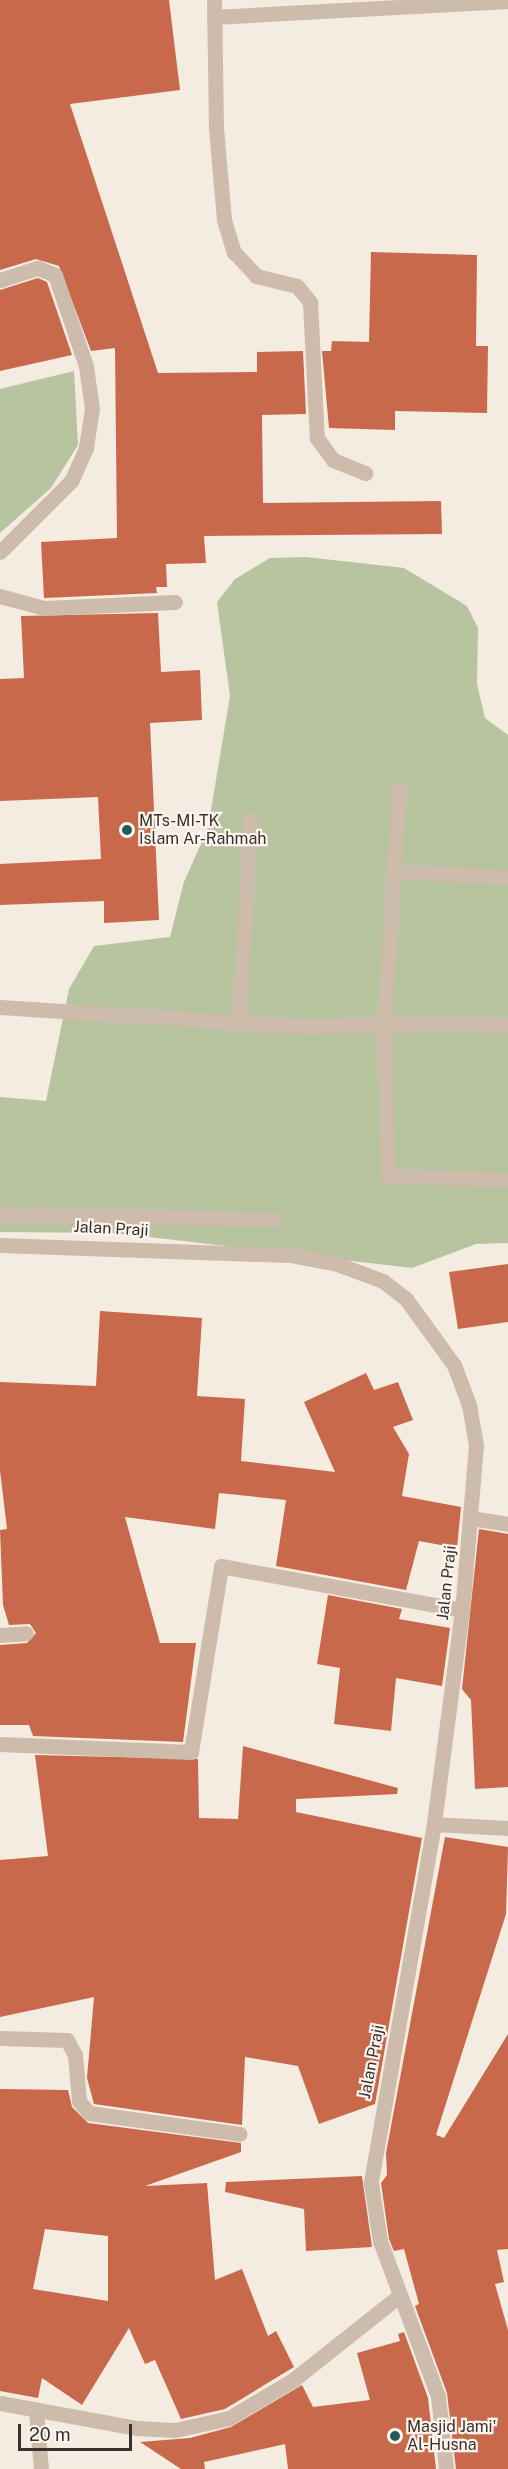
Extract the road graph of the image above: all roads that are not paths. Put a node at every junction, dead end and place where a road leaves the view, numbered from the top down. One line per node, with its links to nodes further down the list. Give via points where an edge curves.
1 (214, 0): 3 (street)
2 (508, 1): 3 (street)
3 (214, 17): 5 (street, via 216,128 224,220 234,252 256,276 297,286 310,302 317,438 333,460)
4 (0, 280): 6 (street, via 42,268 55,274 66,298 92,410 86,448 71,480)
5 (365, 473)
6 (0, 552)
7 (0, 596): 8 (street, via 44,608)
8 (175, 602)
9 (399, 788): 11 (street)
10 (250, 819): 14 (street)
11 (396, 872): 12 (street); 15 (street)
12 (508, 877)
13 (0, 1007): 14 (street)
14 (239, 1023): 15 (street)
15 (384, 1024): 16 (street); 17 (street, via 388,1176)
16 (508, 1025)
17 (508, 1180)
18 (0, 1214): 19 (street)
19 (275, 1220)
20 (0, 1245): 21 (street, Jalan Praji, via 290,1255 383,1281 432,1329 458,1375 476,1444)
21 (471, 1518): 22 (street); 23 (street, Jalan Praji)
22 (508, 1524)
23 (462, 1610): 26 (street, via 221,1566 191,1752); 27 (street, Jalan Praji)
24 (26, 1633): 25 (street)
25 (0, 1635)
26 (0, 1744)
27 (434, 1824): 28 (street); 31 (street, Jalan Praji, via 371,2183 380,2241)
28 (508, 1828)
29 (0, 2038): 30 (street, via 67,2040 75,2055 79,2101 89,2113)
30 (240, 2134)
31 (399, 2296): 33 (street, via 293,2380 229,2418 175,2430); 35 (street, Jalan Praji, via 438,2396)
32 (0, 2403): 33 (street)
33 (36, 2412): 34 (street)
34 (42, 2469)
35 (446, 2469)

